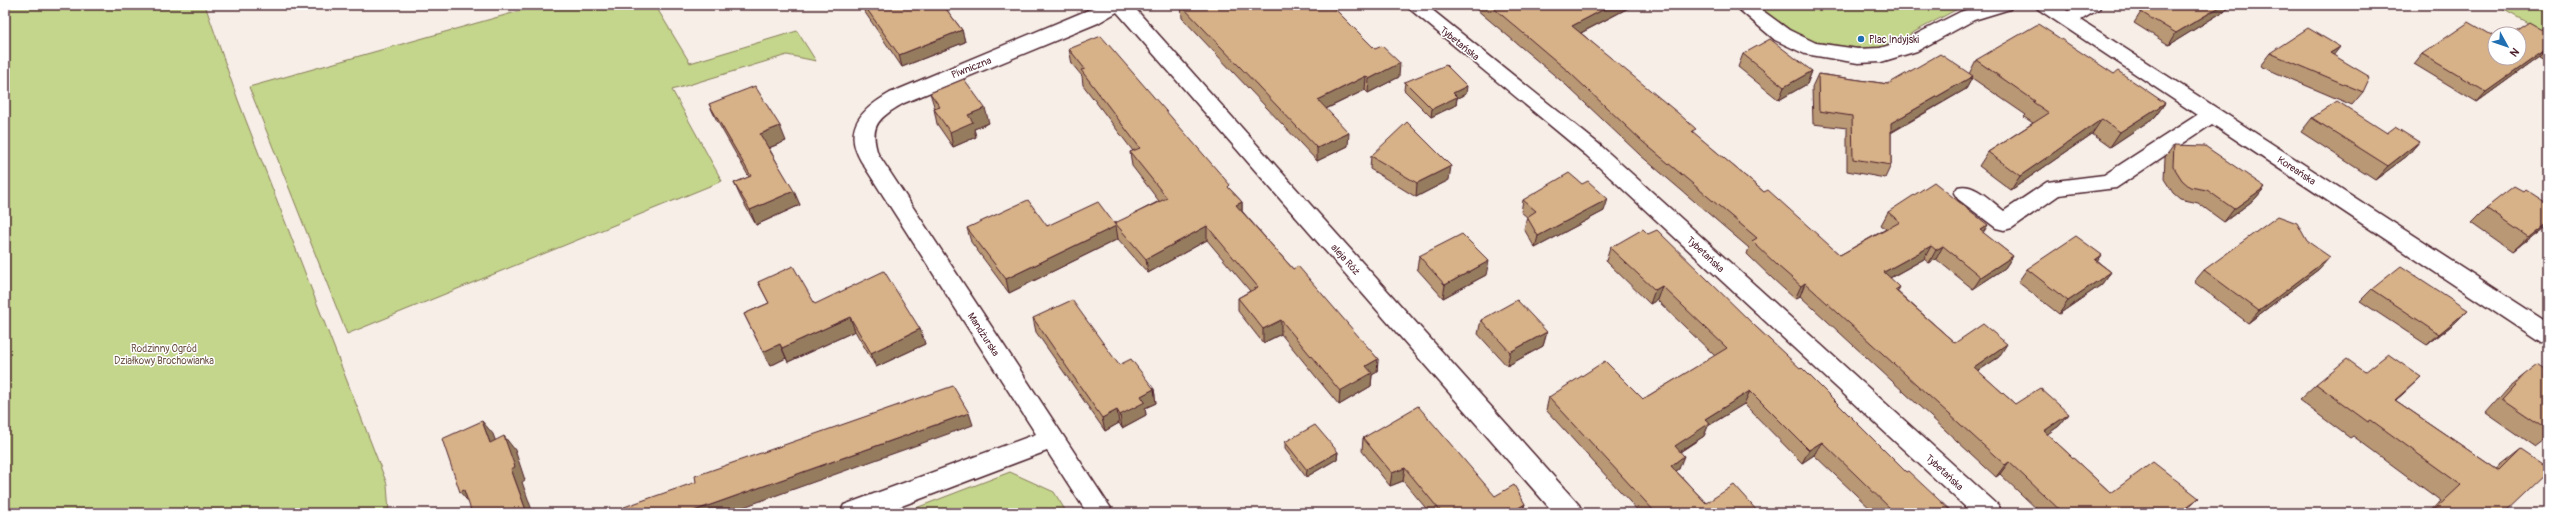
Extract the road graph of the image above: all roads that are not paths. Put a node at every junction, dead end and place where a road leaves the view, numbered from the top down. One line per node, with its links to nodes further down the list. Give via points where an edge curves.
1 (1115, 5): 10 (street, Piwniczna, via 1091,18 897,98 875,111 864,126 861,140)
2 (1120, 5): 16 (street, aleja Róż)
3 (1414, 5): 17 (street, Tybetańska, via 1593,150)
4 (1743, 5): 5 (street, via 1782,34 1812,48 1858,56 1881,55 1910,46 1967,16)
5 (2003, 5)
6 (2045, 5): 8 (street, Koreańska)
7 (2092, 5): 8 (street)
8 (2068, 19): 9 (street, Koreańska)
9 (2212, 114): 11 (street, via 2109,182 2054,188 2004,222); 12 (street, Koreańska)
10 (868, 156): 13 (street, Mandżurska)
11 (1965, 193)
12 (2548, 335)
13 (1052, 439): 14 (street); 15 (street, Mandżurska)
14 (854, 513)
15 (1101, 513)
16 (1570, 513)
17 (1989, 513)

